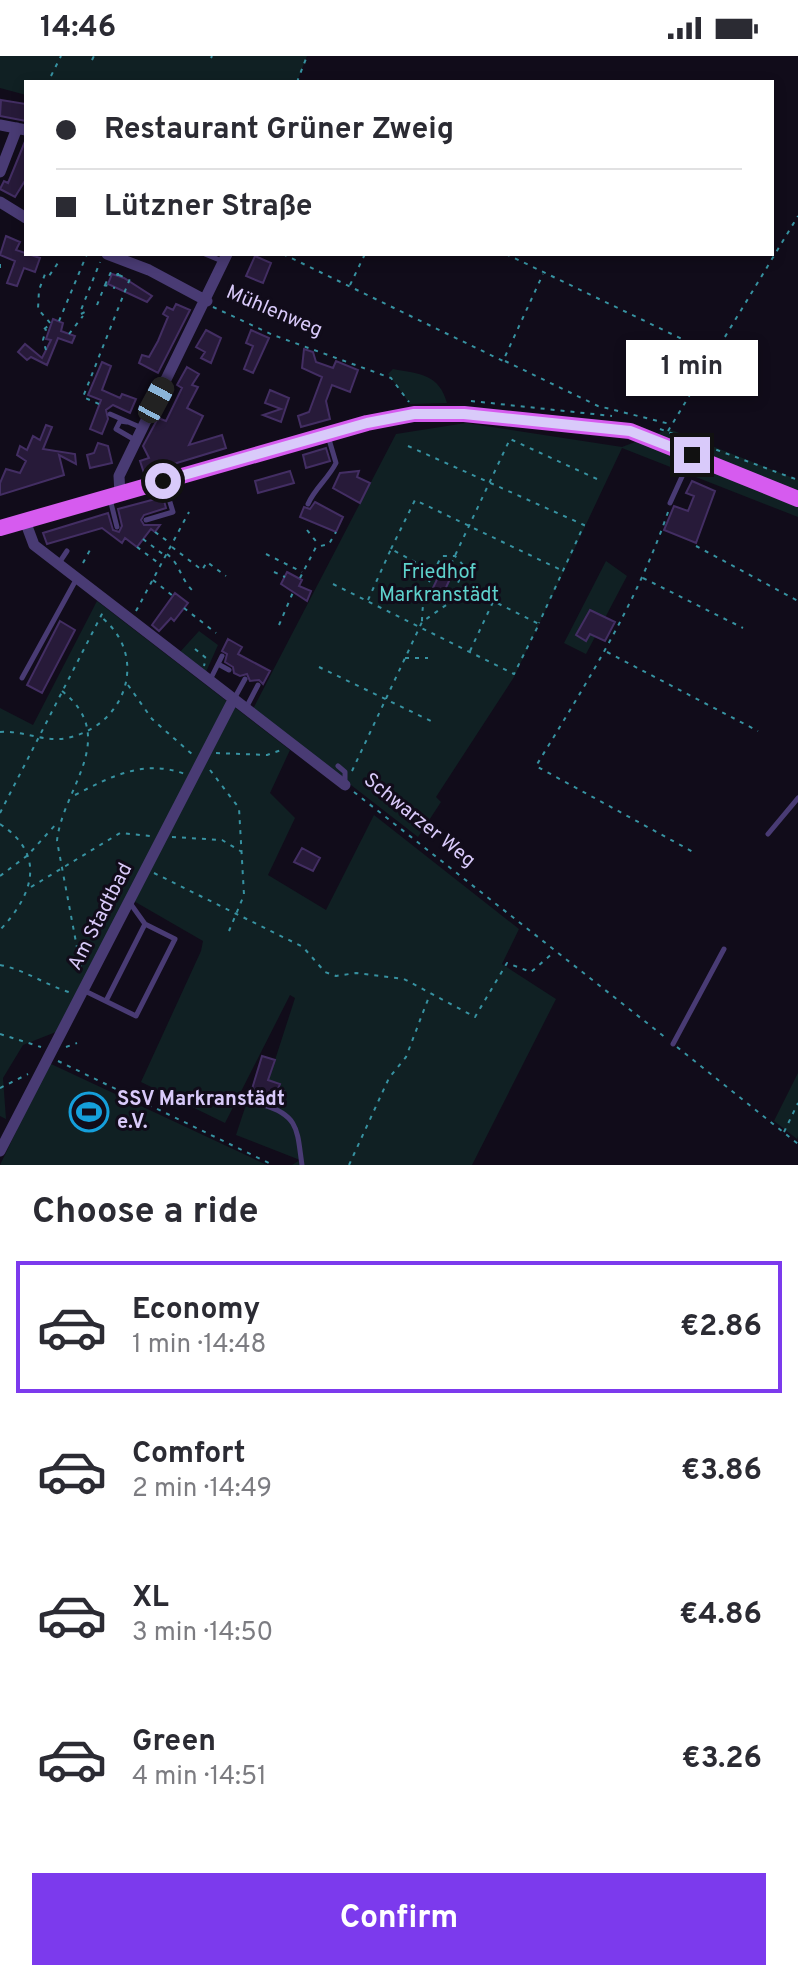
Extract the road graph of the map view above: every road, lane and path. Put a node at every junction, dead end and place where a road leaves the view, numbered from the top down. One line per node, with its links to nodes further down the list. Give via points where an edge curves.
1 (61, 56): 3 (path)
2 (307, 56): 4 (path)
3 (51, 76)
4 (298, 80)
5 (0, 125): 6 (street)
6 (22, 129): 7 (street)
7 (0, 172)
8 (0, 202): 10 (street)
9 (798, 216): 11 (path)
10 (24, 217)
11 (774, 254)
12 (86, 256): 32 (path)
13 (105, 256): 21 (street, Mühlenweg); 33 (path, via 81,310 85,312)
14 (287, 256): 28 (path)
15 (364, 256): 28 (path)
16 (510, 256): 24 (path)
17 (773, 256): 35 (path)
18 (226, 258): 30 (street)
19 (137, 259): 21 (street, Mühlenweg); 30 (street, Mühlenweg); 38 (path, via 83,397)
20 (60, 260): 34 (path, via 49,276 45,274 39,290 38,309 51,324 45,329)
21 (121, 260): 25 (path)
22 (0, 264): 23 (path)
23 (0, 274)
24 (543, 274): 35 (path); 36 (path)
25 (118, 275): 26 (path); 27 (path, via 111,272)
26 (126, 278)
27 (105, 285): 29 (path); 31 (path)
28 (349, 286): 36 (path)
29 (115, 288)
30 (204, 304): 40 (path, Mühlenweg, via 391,378); 45 (street)
31 (97, 305)
32 (59, 321)
33 (69, 334)
34 (46, 350)
35 (712, 353): 43 (path)
36 (503, 361): 43 (path, via 598,406)
37 (461, 402): 42 (path, via 592,413)
38 (99, 404)
39 (110, 414): 41 (lane)
40 (414, 414): 46 (main road, via 368,430); 47 (main road, via 464,414)
41 (127, 422): 45 (lane); 48 (lane, via 120,421 116,429)
42 (642, 423)
43 (671, 424): 47 (path)
44 (655, 427): 47 (path)
45 (142, 428): 48 (street)
46 (328, 434): 53 (main road); 59 (lane, via 336,463)
47 (666, 437): 50 (main road); 52 (path)
48 (136, 441): 56 (street)
49 (408, 446): 54 (path)
50 (692, 455): 55 (lane); 57 (main road)
51 (597, 479): 54 (path, via 510,439)
52 (798, 480)
53 (163, 481): 56 (main road); 61 (lane, via 173,512)
54 (489, 484): 64 (path); 85 (path, via 584,525)
55 (675, 492): 58 (lane); 92 (path)
56 (115, 496): 62 (main road); 63 (lane)
57 (798, 499)
58 (670, 503)
59 (308, 504)
60 (189, 512): 70 (path)
61 (146, 520)
62 (25, 521): 65 (main road); 80 (street, Schwarzer Weg, via 34,545)
63 (117, 527)
64 (469, 527): 75 (path, via 415,500); 79 (path); 85 (path)
65 (0, 528)
66 (307, 530): 71 (path)
67 (155, 532): 70 (path)
68 (336, 532): 71 (path, via 329,544)
69 (143, 539): 77 (path)
70 (171, 545): 77 (path); 88 (path, via 202,570 207,562)
71 (320, 546): 87 (path)
72 (696, 546): 102 (path)
73 (137, 547): 83 (path)
74 (91, 548): 81 (path)
75 (391, 549): 84 (path); 100 (path)
76 (67, 551): 80 (lane)
77 (166, 554): 83 (path); 97 (path, via 180,564 184,583)
78 (266, 554): 87 (path)
79 (455, 556): 82 (path); 84 (path, via 442,556); 94 (path, via 465,567)
80 (59, 563): 89 (street, Schwarzer Weg)
81 (83, 563)
82 (451, 564)
83 (161, 565): 93 (path)
84 (433, 571): 106 (path, via 424,593)
85 (562, 571): 107 (path)
86 (274, 572): 90 (path)
87 (303, 573): 91 (path)
88 (226, 576)
89 (77, 577): 99 (street, Schwarzer Weg, via 90,580); 122 (lane)
90 (285, 577)
91 (300, 578)
92 (642, 578): 110 (path); 113 (path)
93 (153, 580): 98 (path); 105 (path)
94 (458, 583): 101 (path); 106 (path, via 444,608)
95 (333, 584): 100 (path)
96 (294, 590): 108 (path)
97 (193, 591)
98 (173, 596)
99 (108, 601): 104 (path); 105 (street, Schwarzer Weg)
100 (367, 601): 109 (path)
101 (493, 601): 107 (path); 114 (path)
102 (798, 601)
103 (184, 608): 111 (path)
104 (101, 617): 124 (path, via 117,630 125,648); 126 (path)
105 (132, 620): 121 (street, Schwarzer Weg)
106 (422, 622): 109 (path)
107 (539, 624): 114 (path, via 514,674)
108 (279, 625)
109 (420, 627): 114 (path); 116 (path)
110 (743, 628)
111 (216, 633)
112 (195, 649): 121 (path, via 206,661)
113 (606, 651): 131 (path); 148 (path, via 536,766)
114 (469, 652)
115 (222, 656): 118 (lane)
116 (405, 658): 117 (path); 127 (path)
117 (428, 658)
118 (218, 664): 120 (lane); 121 (lane)
119 (319, 667): 127 (path)
120 (229, 670)
121 (204, 677): 128 (street, Schwarzer Weg)
122 (22, 678)
123 (245, 679): 128 (lane)
124 (128, 685): 133 (path); 136 (path, via 172,739)
125 (258, 685): 129 (lane)
126 (62, 691): 133 (path, via 75,701); 134 (path)
127 (385, 699): 130 (path); 139 (path)
128 (233, 700): 129 (street, Schwarzer Weg); 136 (street, Am Stadtbad)
129 (245, 709): 135 (street, Schwarzer Weg)
130 (435, 723)
131 (758, 731)
132 (0, 732): 134 (path)
133 (88, 732): 134 (path, via 56,740); 140 (path)
134 (39, 737): 142 (path)
135 (292, 744): 136 (path, via 267,755); 139 (street, Schwarzer Weg)
136 (201, 757): 138 (street, Am Stadtbad); 147 (path, via 239,808)
137 (338, 766): 139 (lane, via 345,772)
138 (192, 776): 140 (path, via 151,766 110,777); 146 (street, Am Stadtbad)
139 (345, 785): 160 (path, Schwarzer Weg)
140 (74, 796): 143 (path)
141 (798, 798): 145 (lane)
142 (0, 813)
143 (59, 821): 149 (path); 150 (path)
144 (0, 824): 149 (path)
145 (768, 834)
146 (160, 837): 147 (path, via 222,840); 150 (path, via 120,833); 151 (street, Am Stadtbad)
147 (244, 853): 155 (path, via 244,895)
148 (695, 853)
149 (28, 855): 152 (path); 153 (path)
150 (60, 868): 153 (path); 162 (path, via 76,935)
151 (146, 869): 154 (street, Am Stadtbad); 155 (path)
152 (0, 876)
153 (31, 887): 157 (path)
154 (130, 903): 156 (lane); 162 (street, Am Stadtbad)
155 (236, 913): 158 (path); 163 (path, via 303,947 325,972 386,975)
156 (145, 924): 164 (lane); 164 (lane, via 175,939 136,1016)
157 (0, 930)
158 (229, 931)
159 (724, 949): 166 (lane)
160 (554, 952): 163 (path, via 531,972 507,963 475,1017); 166 (path, Schwarzer Weg)
161 (0, 965): 162 (path, via 51,987)
162 (82, 993): 164 (lane); 167 (street, Am Stadtbad)
163 (430, 994): 176 (path, via 406,1057 389,1078)
164 (106, 1001)
165 (0, 1034): 167 (path)
166 (673, 1044): 171 (path, Schwarzer Weg)
167 (47, 1058): 168 (path); 173 (street, Am Stadtbad); 174 (path)
168 (0, 1088)
169 (798, 1103): 171 (path)
170 (264, 1105): 175 (lane, via 284,1111 294,1122)
171 (783, 1133): 172 (path, Schwarzer Weg)
172 (798, 1144)
173 (0, 1151)
174 (273, 1165)
175 (302, 1165)
176 (349, 1165)

